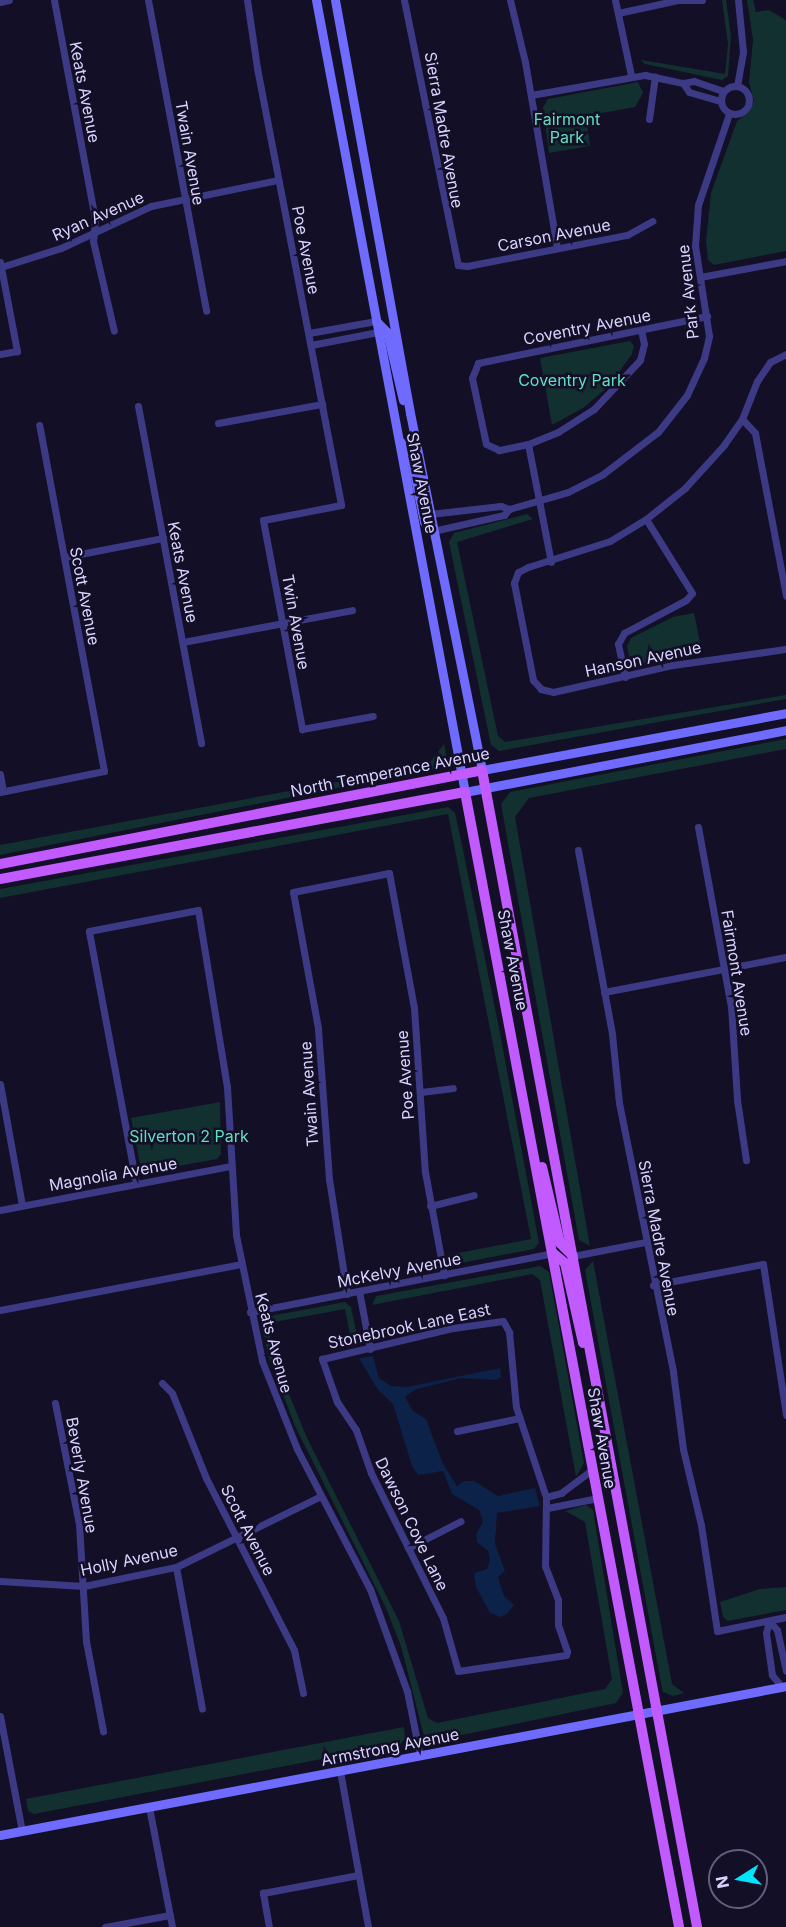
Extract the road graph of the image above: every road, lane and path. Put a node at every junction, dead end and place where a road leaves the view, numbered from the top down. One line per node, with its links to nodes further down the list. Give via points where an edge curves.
1 (9, 0): 12 (street)
2 (54, 0): 26 (street, Keats Avenue)
3 (148, 0): 24 (street, Twain Avenue)
4 (247, 0): 23 (street, Poe Avenue)
5 (316, 0): 34 (main road, Shaw Avenue)
6 (335, 0): 44 (main road, Shaw Avenue)
7 (404, 0): 30 (street, Sierra Madre Avenue)
8 (510, 0): 19 (street)
9 (615, 0): 13 (street)
10 (702, 0): 13 (street, via 678,0)
11 (738, 0): 17 (street, via 743,52)
12 (0, 2)
13 (618, 13): 14 (street)
14 (632, 75): 15 (street); 19 (street)
15 (655, 75): 16 (street); 22 (street)
16 (683, 83): 18 (street, via 694,81); 20 (street, via 689,92)
17 (737, 86): 18 (street); 21 (street, via 745,90 749,104 739,114)
18 (723, 91): 20 (street)
19 (531, 95): 27 (street)
20 (720, 101): 21 (street)
21 (729, 114): 31 (street, Park Avenue, via 698,205 695,246)
22 (649, 118)
23 (278, 180): 24 (street, Ryan Avenue); 38 (street, Poe Avenue)
24 (185, 199): 26 (street, Ryan Avenue, via 151,206); 32 (street, Twain Avenue)
25 (652, 221): 27 (street, Carson Avenue, via 627,235)
26 (94, 230): 29 (street, Ryan Avenue, via 61,248); 36 (street, Keats Avenue)
27 (557, 248): 30 (street, Carson Avenue)
28 (786, 261): 31 (street)
29 (1, 265): 40 (street, via 17,351)
30 (458, 265)
31 (700, 278): 33 (street, Park Avenue)
32 (206, 311)
33 (707, 316): 35 (street, Coventry Avenue); 50 (street, Park Avenue, via 709,336 698,375 658,432 603,474)
34 (376, 321): 37 (main road, Shaw Avenue); 38 (street); 44 (main road, via 387,332 399,388)
35 (641, 330): 49 (street, via 644,344 640,360 612,394 579,420); 49 (street, Coventry Avenue, via 484,361 474,367 472,378 484,439 490,448)
36 (114, 331)
37 (378, 332): 39 (street); 48 (main road, Shaw Avenue)
38 (309, 333): 39 (street, Poe Avenue)
39 (311, 345): 42 (street, Poe Avenue)
40 (0, 354)
41 (786, 354): 45 (street, via 770,362 757,381)
42 (322, 404): 46 (street); 54 (street, Poe Avenue, via 341,505)
43 (138, 406): 56 (street, Keats Avenue)
44 (410, 413): 52 (main road, Shaw Avenue)
45 (742, 419): 53 (street, via 685,488); 59 (street, via 755,433)
46 (218, 423)
47 (39, 425): 57 (street, Scott Avenue)
48 (398, 438): 55 (main road, via 411,459 424,522); 71 (main road, Shaw Avenue)
49 (528, 444): 50 (street)
50 (538, 502): 51 (street, Park Avenue); 58 (street)
51 (509, 509): 52 (street, Park Avenue, via 501,506); 55 (street, Park Avenue, via 504,516)
52 (430, 514): 55 (main road, Shaw Avenue)
53 (646, 519): 58 (street, via 610,541); 64 (street, via 692,593 624,633 618,644)
54 (263, 520): 61 (street, Twin Avenue)
55 (433, 531): 69 (main road, Shaw Avenue)
56 (163, 538): 57 (street); 62 (street, Keats Avenue)
57 (65, 557): 73 (street, Scott Avenue, via 104,771)
58 (551, 562): 64 (street, Hanson Avenue, via 518,572 514,583 533,680 541,689 552,692)
59 (786, 596)
60 (352, 610): 61 (street)
61 (282, 624): 62 (street); 66 (street, Twin Avenue, via 302,729)
62 (183, 642): 68 (street, Keats Avenue)
63 (786, 648): 64 (street, Hanson Avenue, via 673,665)
64 (625, 677)
65 (786, 713): 69 (main road, North Temperance Avenue)
66 (373, 716)
67 (786, 730): 72 (main road, North Temperance Avenue)
68 (201, 743)
69 (482, 770): 71 (main road, North Temperance Avenue); 72 (main road, Shaw Avenue)
70 (0, 774): 73 (street)
71 (462, 774): 74 (main road, Shaw Avenue); 77 (main road, North Temperance Avenue)
72 (485, 788): 74 (main road, North Temperance Avenue); 96 (main road, Shaw Avenue)
73 (2, 791)
74 (465, 792): 78 (main road, North Temperance Avenue); 86 (main road, Shaw Avenue)
75 (698, 827): 81 (street, Fairmont Avenue)
76 (578, 850): 82 (street, Sierra Madre Avenue)
77 (0, 864)
78 (0, 879)
79 (293, 892): 85 (street, Poe Avenue, via 389,873 414,1008); 101 (street, Twain Avenue, via 318,1029 329,1179)
80 (786, 957): 81 (street)
81 (725, 969): 82 (street); 87 (street, Fairmont Avenue)
82 (604, 992): 94 (street, Sierra Madre Avenue, via 619,1103)
83 (0, 1084): 91 (street)
84 (453, 1088): 85 (street)
85 (420, 1092): 92 (street, Poe Avenue)
86 (532, 1145): 95 (main road, Shaw Avenue); 96 (main road, via 549,1187 560,1243)
87 (746, 1160)
88 (231, 1166): 89 (street, Magnolia Avenue); 89 (street, Keats Avenue, via 222,1039 198,910 89,931); 97 (street, Keats Avenue)
89 (136, 1183): 91 (street, Magnolia Avenue)
90 (474, 1195): 92 (street)
91 (22, 1204): 93 (street, Magnolia Avenue)
92 (430, 1206): 98 (street, Poe Avenue)
93 (0, 1210)
94 (645, 1242): 96 (street); 99 (street, Sierra Madre Avenue)
95 (553, 1253): 98 (street, McKelvy Avenue); 106 (main road, via 565,1263 578,1328); 112 (main road, Shaw Avenue)
96 (573, 1256): 106 (main road, Shaw Avenue)
97 (241, 1264): 102 (street); 103 (street, Keats Avenue)
98 (444, 1275): 100 (street, McKelvy Avenue)
99 (653, 1285): 109 (street, via 763,1264); 124 (street, Sierra Madre Avenue, via 673,1372 717,1631)
100 (359, 1291): 101 (street, McKelvy Avenue); 104 (street)
101 (347, 1294): 103 (street, McKelvy Avenue)
102 (0, 1310)
103 (250, 1312): 113 (street, Keats Avenue, via 276,1403)
104 (370, 1349): 105 (street, Stonebrook Lane East); 110 (street, Stonebrook Lane East, via 453,1328 503,1321 509,1332 512,1386)
105 (322, 1359): 119 (street, Dawson Cove Lane, via 337,1402 356,1430 371,1473)
106 (592, 1365): 129 (main road, Shaw Avenue)
107 (162, 1383): 118 (street, Scott Avenue, via 172,1393 206,1478)
108 (55, 1403): 122 (street, Beverly Avenue, via 79,1524)
109 (786, 1415)
110 (520, 1418): 111 (street); 114 (street)
111 (457, 1431)
112 (593, 1469): 114 (street, via 561,1493); 115 (main road, Shaw Avenue)
113 (321, 1496): 118 (street, Holly Avenue); 133 (street, Keats Avenue, via 370,1589 392,1645)
114 (546, 1497): 116 (street)
115 (598, 1498): 116 (street); 130 (main road, Shaw Avenue)
116 (547, 1508): 119 (street, Dawson Cove Lane, via 545,1566 558,1600 558,1625 566,1655 458,1671 443,1618)
117 (461, 1521): 119 (street)
118 (237, 1539): 120 (street, Holly Avenue); 127 (street, Scott Avenue, via 294,1650)
119 (408, 1548)
120 (176, 1567): 122 (street, Holly Avenue); 128 (street)
121 (0, 1581): 122 (street, Holly Avenue)
122 (84, 1586): 132 (street, Beverly Avenue, via 86,1641)
123 (786, 1617): 124 (street)
124 (769, 1621): 125 (street, via 777,1630); 126 (street, via 766,1633 772,1676)
125 (786, 1672): 126 (street)
126 (784, 1687): 129 (main road, Armstrong Avenue)
127 (303, 1694)
128 (202, 1709)
129 (657, 1711): 130 (main road, Armstrong Avenue); 145 (main road, Shaw Avenue)
130 (640, 1714): 133 (main road, Armstrong Avenue); 144 (main road, Shaw Avenue)
131 (0, 1716): 136 (street)
132 (103, 1731)
133 (420, 1756): 134 (main road, Armstrong Avenue)
134 (340, 1771): 135 (main road, Armstrong Avenue); 138 (street)
135 (149, 1807): 136 (main road, Armstrong Avenue); 139 (street)
136 (22, 1831): 137 (main road, Armstrong Avenue)
137 (0, 1835)
138 (358, 1875): 142 (street, via 263,1893); 143 (street)
139 (170, 1915): 140 (street); 141 (street)
140 (105, 1927)
141 (172, 1927)
142 (269, 1927)
143 (368, 1927)
144 (679, 1927)
145 (697, 1927)

